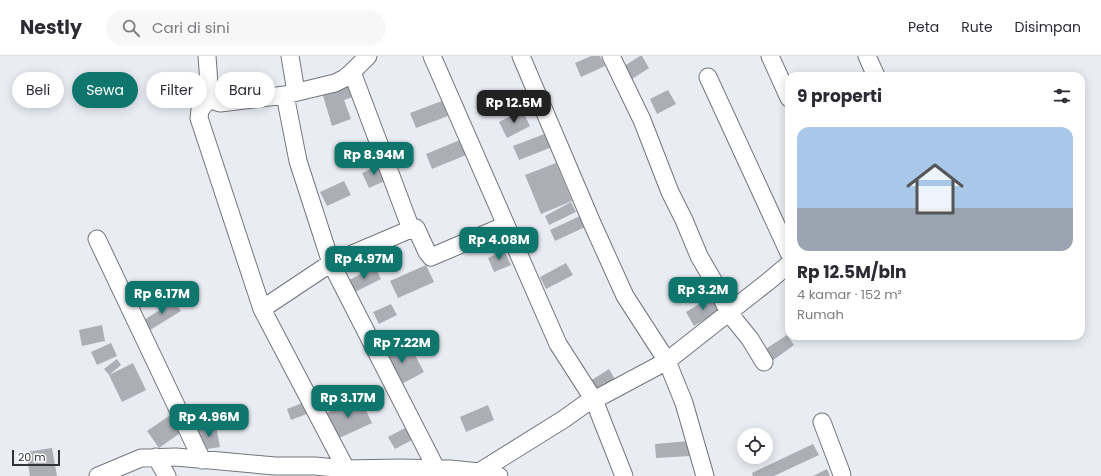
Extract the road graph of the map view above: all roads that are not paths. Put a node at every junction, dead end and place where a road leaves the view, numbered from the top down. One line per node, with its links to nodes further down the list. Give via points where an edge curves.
1 (207, 56): 14 (street)
2 (290, 56): 13 (street)
3 (368, 56): 9 (street)
4 (432, 56): 15 (street)
5 (521, 56): 23 (street, via 624,296)
6 (611, 56): 22 (street, via 642,120 670,192 699,256)
7 (770, 56): 12 (street)
8 (867, 56): 10 (street)
9 (352, 72): 13 (street, via 335,83); 16 (street)
10 (874, 72)
11 (708, 76): 18 (street)
12 (785, 89)
13 (290, 93): 14 (street, via 220,103); 19 (street, via 298,160)
14 (210, 98): 21 (street, via 200,110 199,118)
15 (506, 225): 16 (street, via 431,257 416,228); 25 (street, via 558,344)
16 (411, 229): 19 (street)
17 (97, 239): 28 (street)
18 (785, 244)
19 (331, 263): 21 (street); 30 (street)
20 (785, 267): 22 (street)
21 (262, 310): 29 (street)
22 (729, 313): 23 (street); 24 (street)
23 (667, 361): 25 (street); 36 (street, via 684,402)
24 (764, 362)
25 (594, 400): 31 (street); 35 (street)
26 (822, 422): 37 (street)
27 (156, 457): 28 (street); 32 (street, via 141,458); 33 (street)
28 (202, 460): 29 (street)
29 (346, 469): 30 (street, via 400,468)
30 (438, 472): 31 (street)
31 (479, 472): 34 (street)
32 (98, 476)
33 (167, 476)
34 (499, 476)
35 (624, 476)
36 (705, 476)
37 (842, 476)

